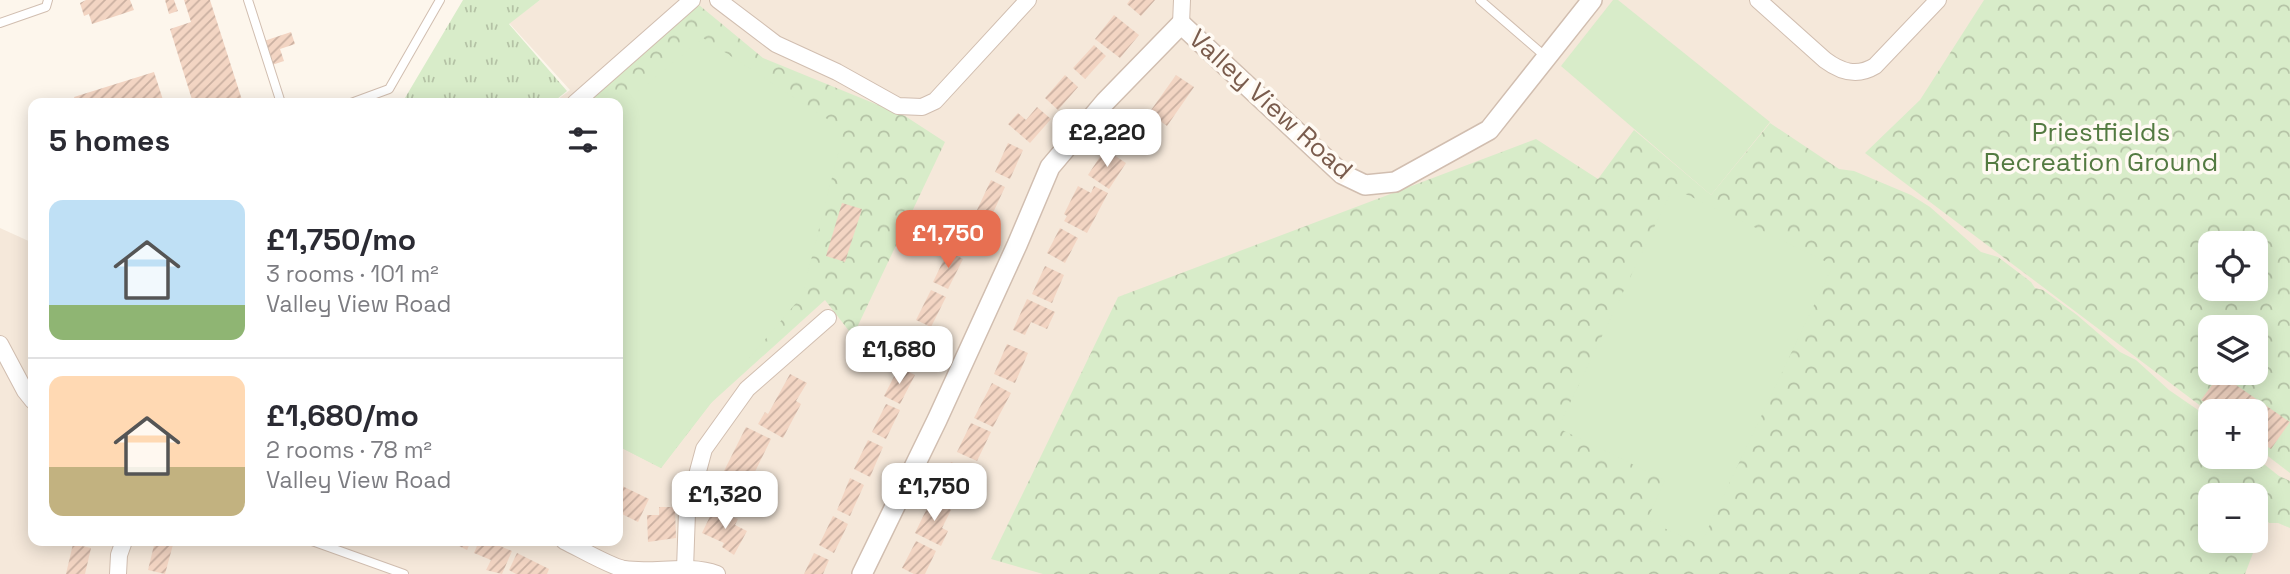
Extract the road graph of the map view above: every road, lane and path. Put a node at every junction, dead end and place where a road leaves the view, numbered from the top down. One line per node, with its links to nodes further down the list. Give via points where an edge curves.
1 (48, 0): 12 (lane, via 46,7)
2 (248, 0): 15 (lane)
3 (440, 0): 16 (lane, via 389,89)
4 (692, 0): 17 (street)
5 (718, 0): 6 (street, via 776,44 907,108 935,101)
6 (1028, 0)
7 (1182, 0): 13 (street)
8 (1480, 0): 14 (lane)
9 (1592, 0): 14 (street, Valley View Road)
10 (1758, 0): 11 (street, via 1825,60 1851,73 1875,66)
11 (1938, 0)
12 (0, 23)
13 (1181, 24): 14 (street, Valley View Road, via 1342,174 1365,185 1395,182 1489,130); 29 (street, Valley View Road, via 1050,167 937,420)
14 (1546, 57)
15 (279, 98)
16 (365, 98)
17 (581, 98)
18 (828, 318): 24 (street, via 747,389 704,449 687,512)
19 (0, 344): 20 (street)
20 (28, 395)
21 (122, 546): 26 (street)
22 (326, 546): 27 (lane)
23 (574, 546): 25 (street)
24 (685, 569): 25 (street); 28 (street)
25 (622, 571)
26 (118, 574)
27 (404, 574)
28 (717, 574)
29 (862, 574)

